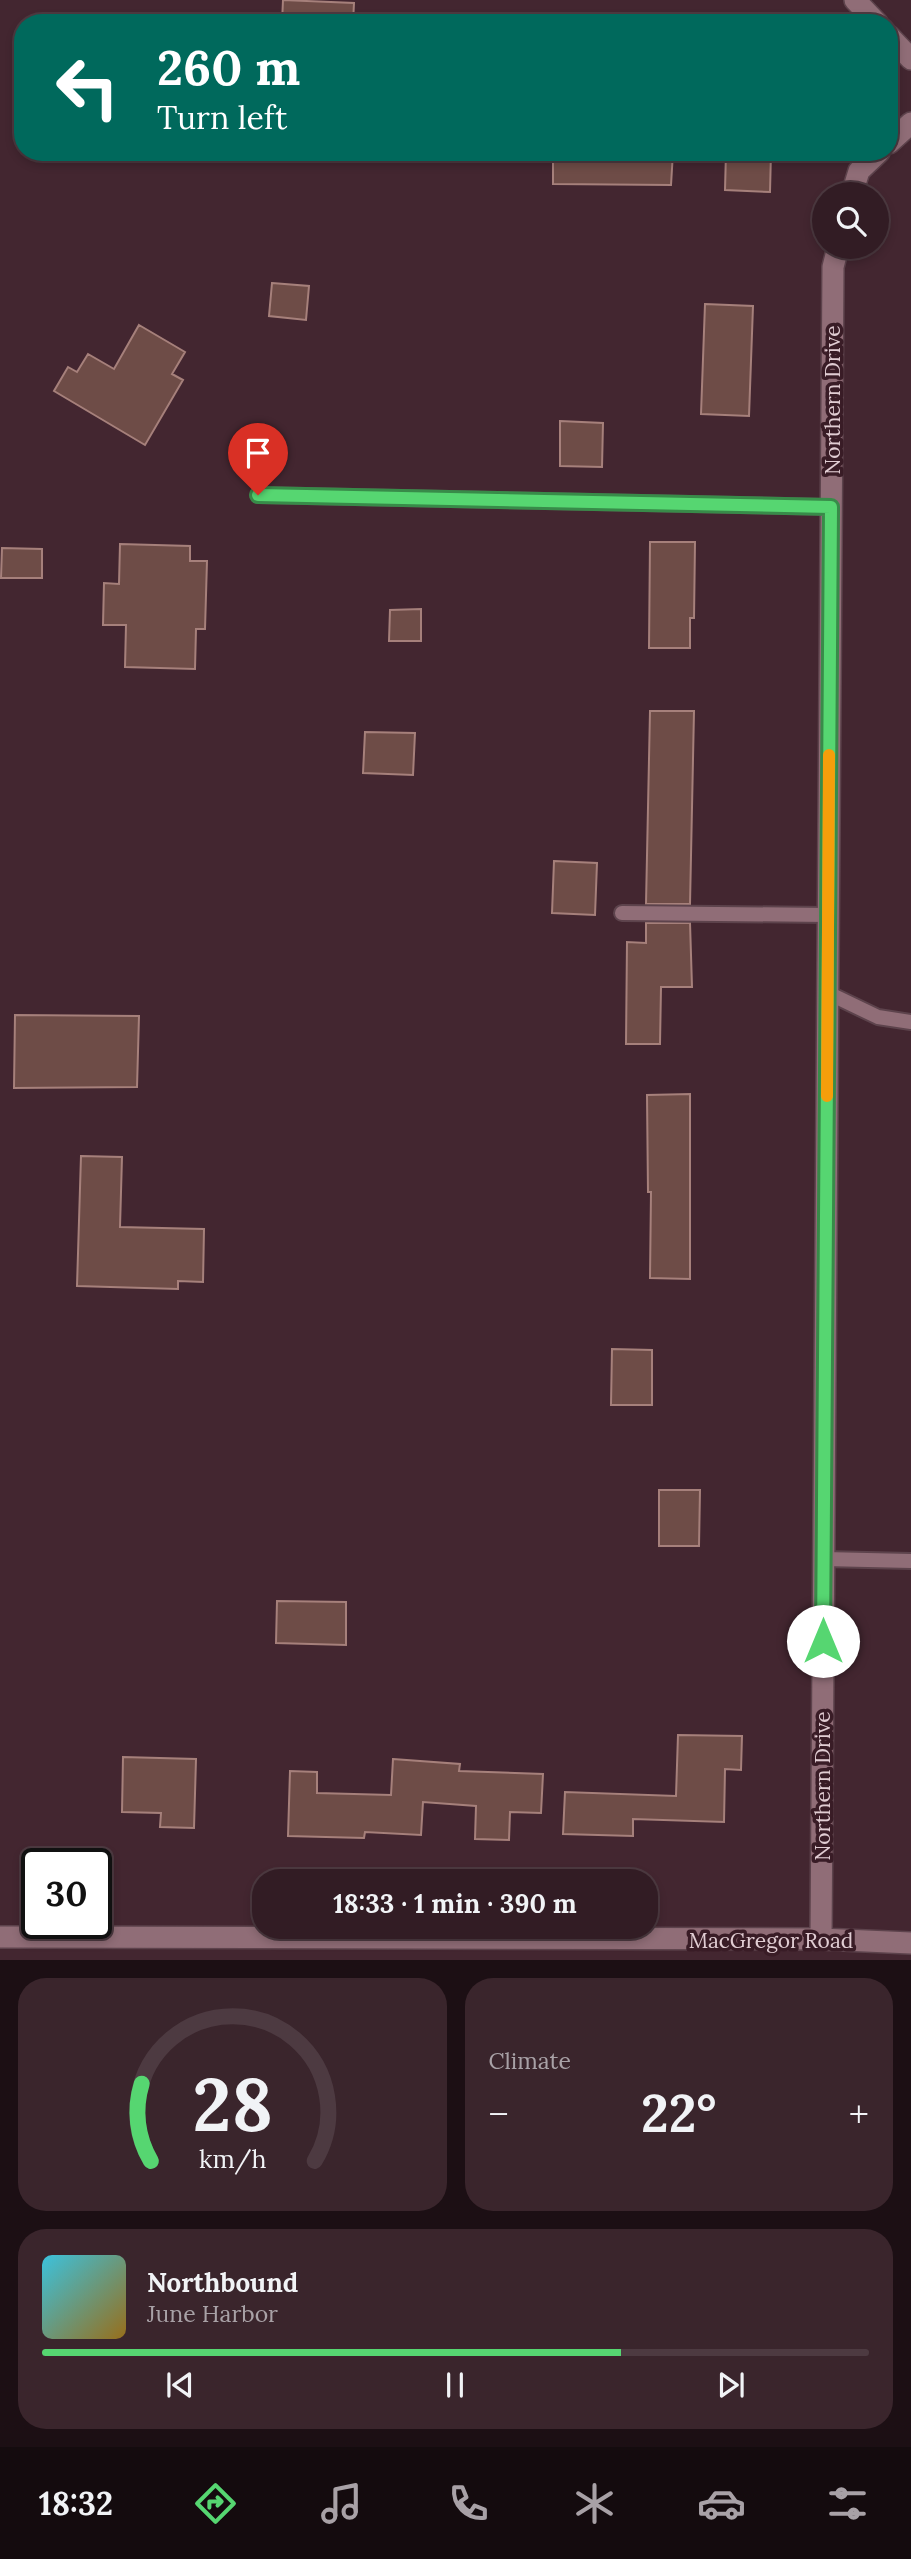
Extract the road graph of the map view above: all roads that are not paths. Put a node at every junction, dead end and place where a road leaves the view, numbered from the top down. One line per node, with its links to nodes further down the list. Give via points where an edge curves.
1 (855, 0): 2 (street)
2 (868, 14)
3 (898, 45): 4 (street)
4 (911, 59)
5 (911, 122): 6 (street)
6 (898, 134)
7 (870, 161): 8 (street)
8 (856, 182)
9 (835, 259): 11 (street, Northern Drive)
10 (258, 495): 11 (lane)
11 (831, 507): 13 (street, Northern Drive)
12 (622, 913): 13 (lane)
13 (828, 915): 14 (street, Northern Drive)
14 (828, 993): 15 (lane, via 878,1017); 16 (street, Northern Drive)
15 (911, 1022)
16 (824, 1559): 17 (lane); 19 (street, Northern Drive)
17 (911, 1561)
18 (0, 1937): 21 (street, MacGregor Road)
19 (821, 1940): 20 (street, MacGregor Road); 21 (street, MacGregor Road)
20 (911, 1943)
21 (356, 1950)

